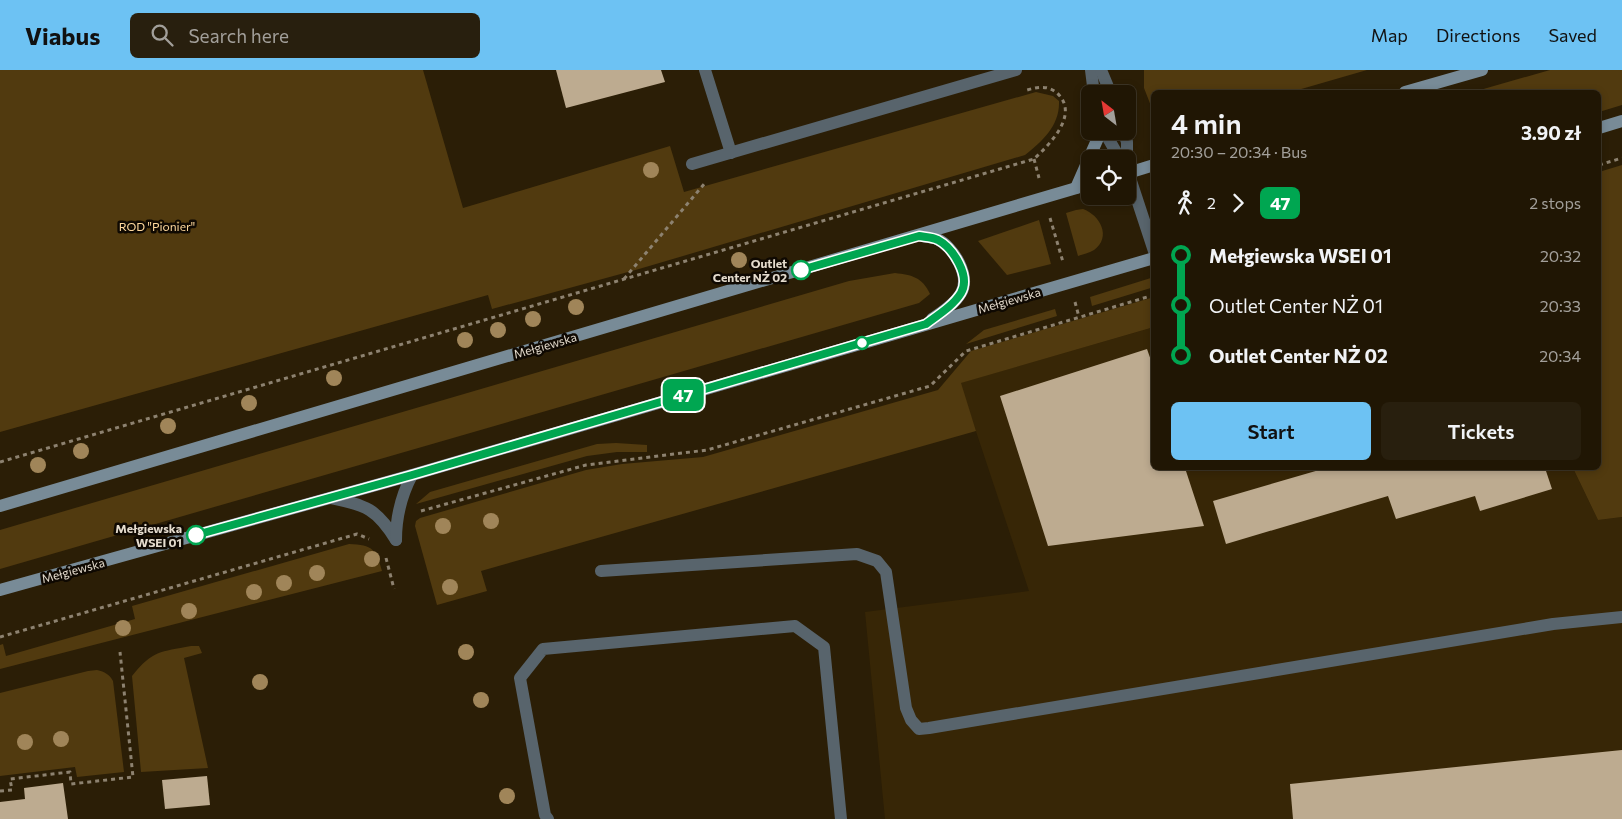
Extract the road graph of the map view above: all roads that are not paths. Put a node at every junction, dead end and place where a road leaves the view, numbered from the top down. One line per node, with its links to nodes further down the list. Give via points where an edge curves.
1 (705, 70): 12 (street)
2 (1016, 70): 12 (street)
3 (1091, 70): 6 (street)
4 (1102, 70): 7 (street)
5 (1482, 70): 8 (main road)
6 (1093, 85)
7 (1108, 85)
8 (1411, 90)
9 (1622, 121): 10 (main road)
10 (1601, 127)
11 (1098, 140): 17 (main road)
12 (731, 153): 13 (street)
13 (692, 164)
14 (1151, 166): 15 (main road)
15 (1136, 170)
16 (1081, 187): 17 (main road, Mełgiewska)
17 (1076, 188): 19 (main road, Mełgiewska)
18 (1136, 196): 20 (street)
19 (919, 236): 22 (main road, via 938,240 955,253 963,272 963,291 953,304); 25 (main road, Mełgiewska)
20 (1151, 242)
21 (1151, 259): 22 (main road, Mełgiewska)
22 (926, 324): 23 (main road, Mełgiewska)
23 (412, 475): 24 (main road, Mełgiewska); 24 (street, via 398,508 396,540 384,521 369,509)
24 (331, 498): 27 (main road, Mełgiewska)
25 (0, 506)
26 (601, 571): 28 (street, via 857,554 877,561 886,572 906,708 919,729 1553,624)
27 (0, 590)
28 (1622, 617)
29 (548, 819): 30 (street, via 520,678 542,649 795,626 824,647)
30 (841, 819)

